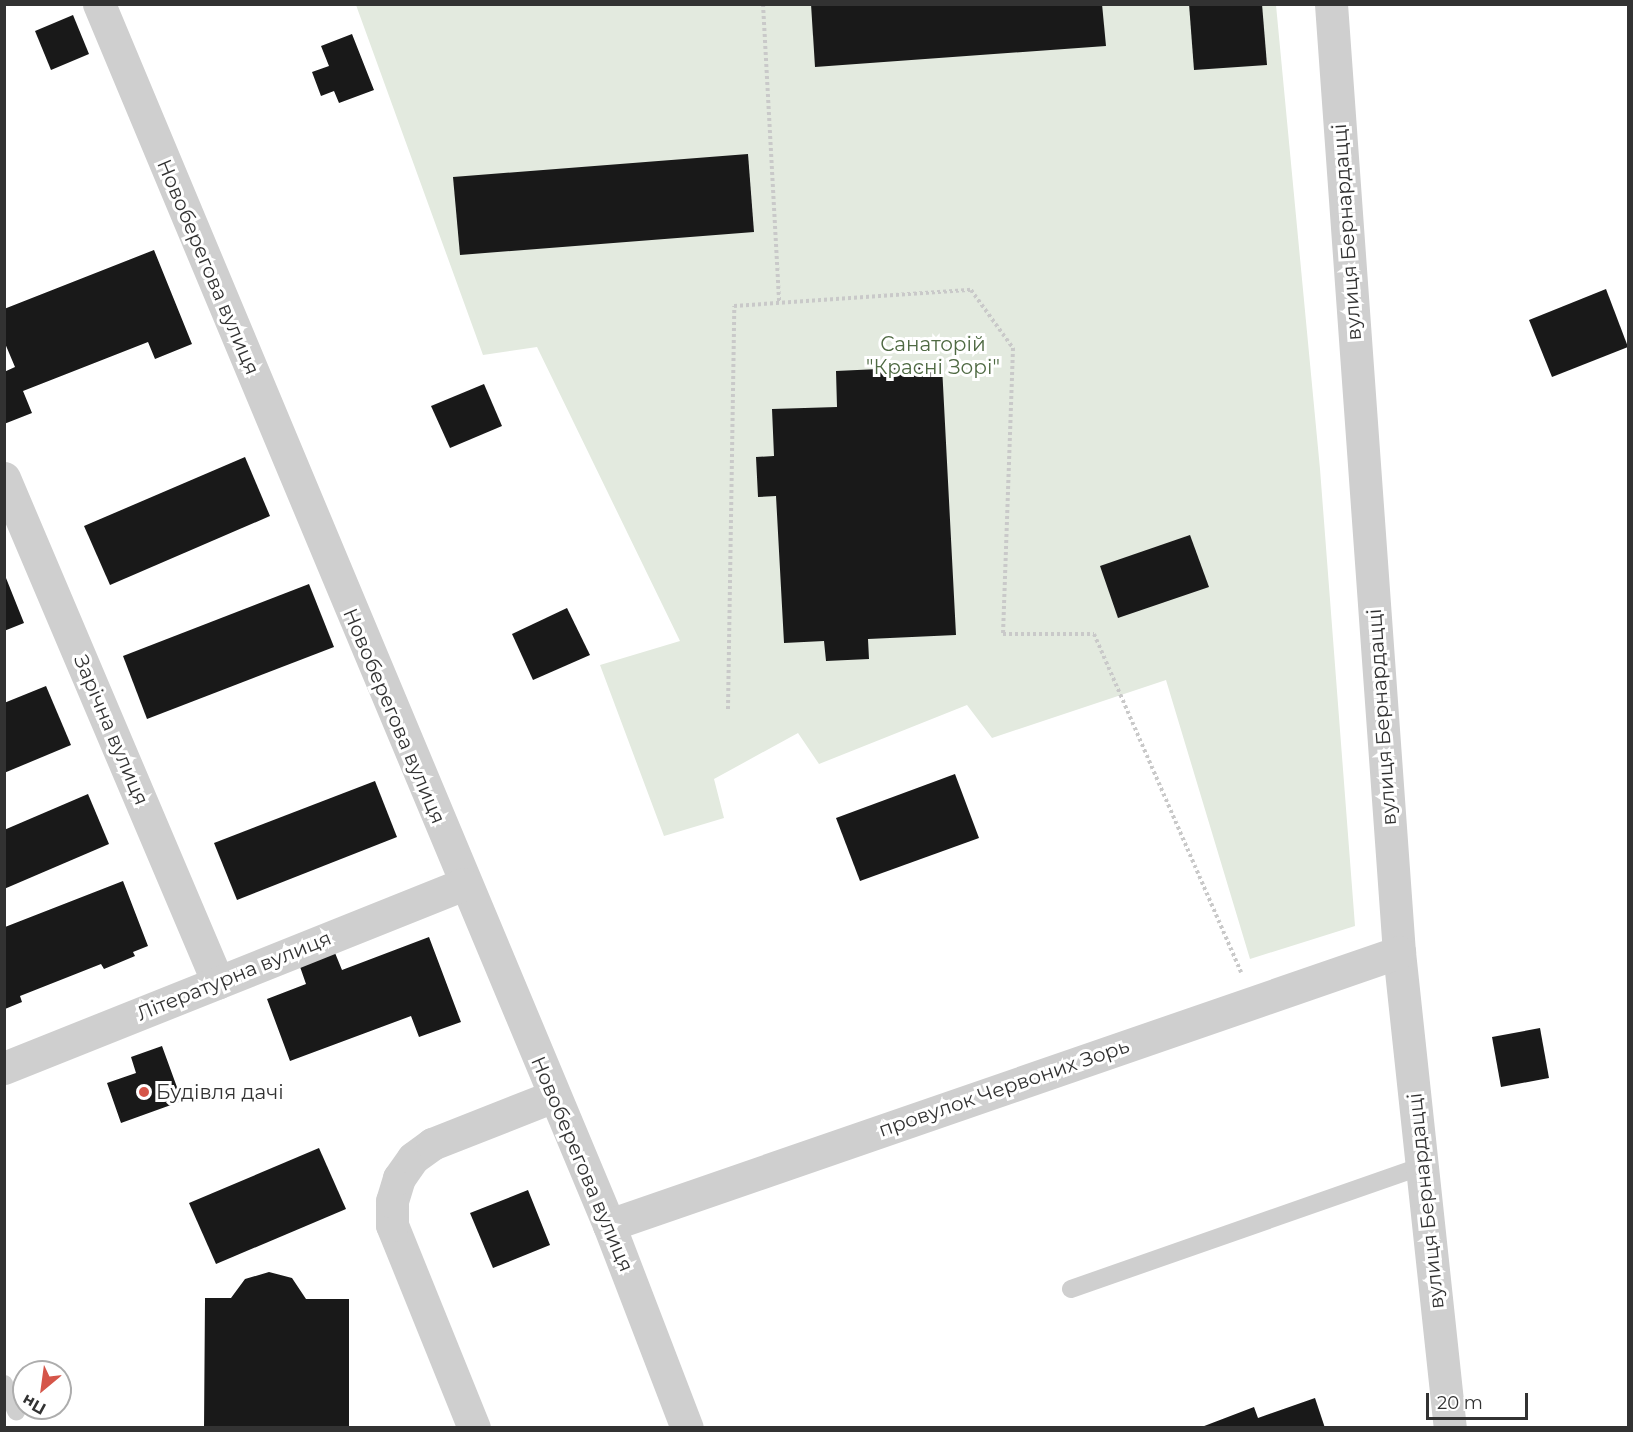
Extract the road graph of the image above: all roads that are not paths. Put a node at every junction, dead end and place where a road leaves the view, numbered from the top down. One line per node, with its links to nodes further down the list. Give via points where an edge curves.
1 (99, 4): 4 (street, Новоберегова вулиця)
2 (1331, 4): 5 (street, вулиця Бернардацці)
3 (4, 478): 6 (street, Зарічна вулиця)
4 (464, 884): 6 (street, Літературна вулиця); 8 (street, Новоберегова вулиця)
5 (1399, 952): 9 (street, вулиця Бернардацці); 10 (street, провулок Червоних Зорь)
6 (218, 982): 7 (street, Літературна вулиця)
7 (4, 1068)
8 (554, 1096): 10 (street, Новоберегова вулиця); 14 (street, via 432,1144 413,1158 399,1178 392,1201 392,1225)
9 (1423, 1166): 11 (lane); 16 (street, вулиця Бернардацці)
10 (609, 1225): 15 (street, Новоберегова вулиця)
11 (1071, 1289)
12 (4, 1384): 13 (lane)
13 (12, 1402)
14 (474, 1428)
15 (687, 1428)
16 (1450, 1428)

